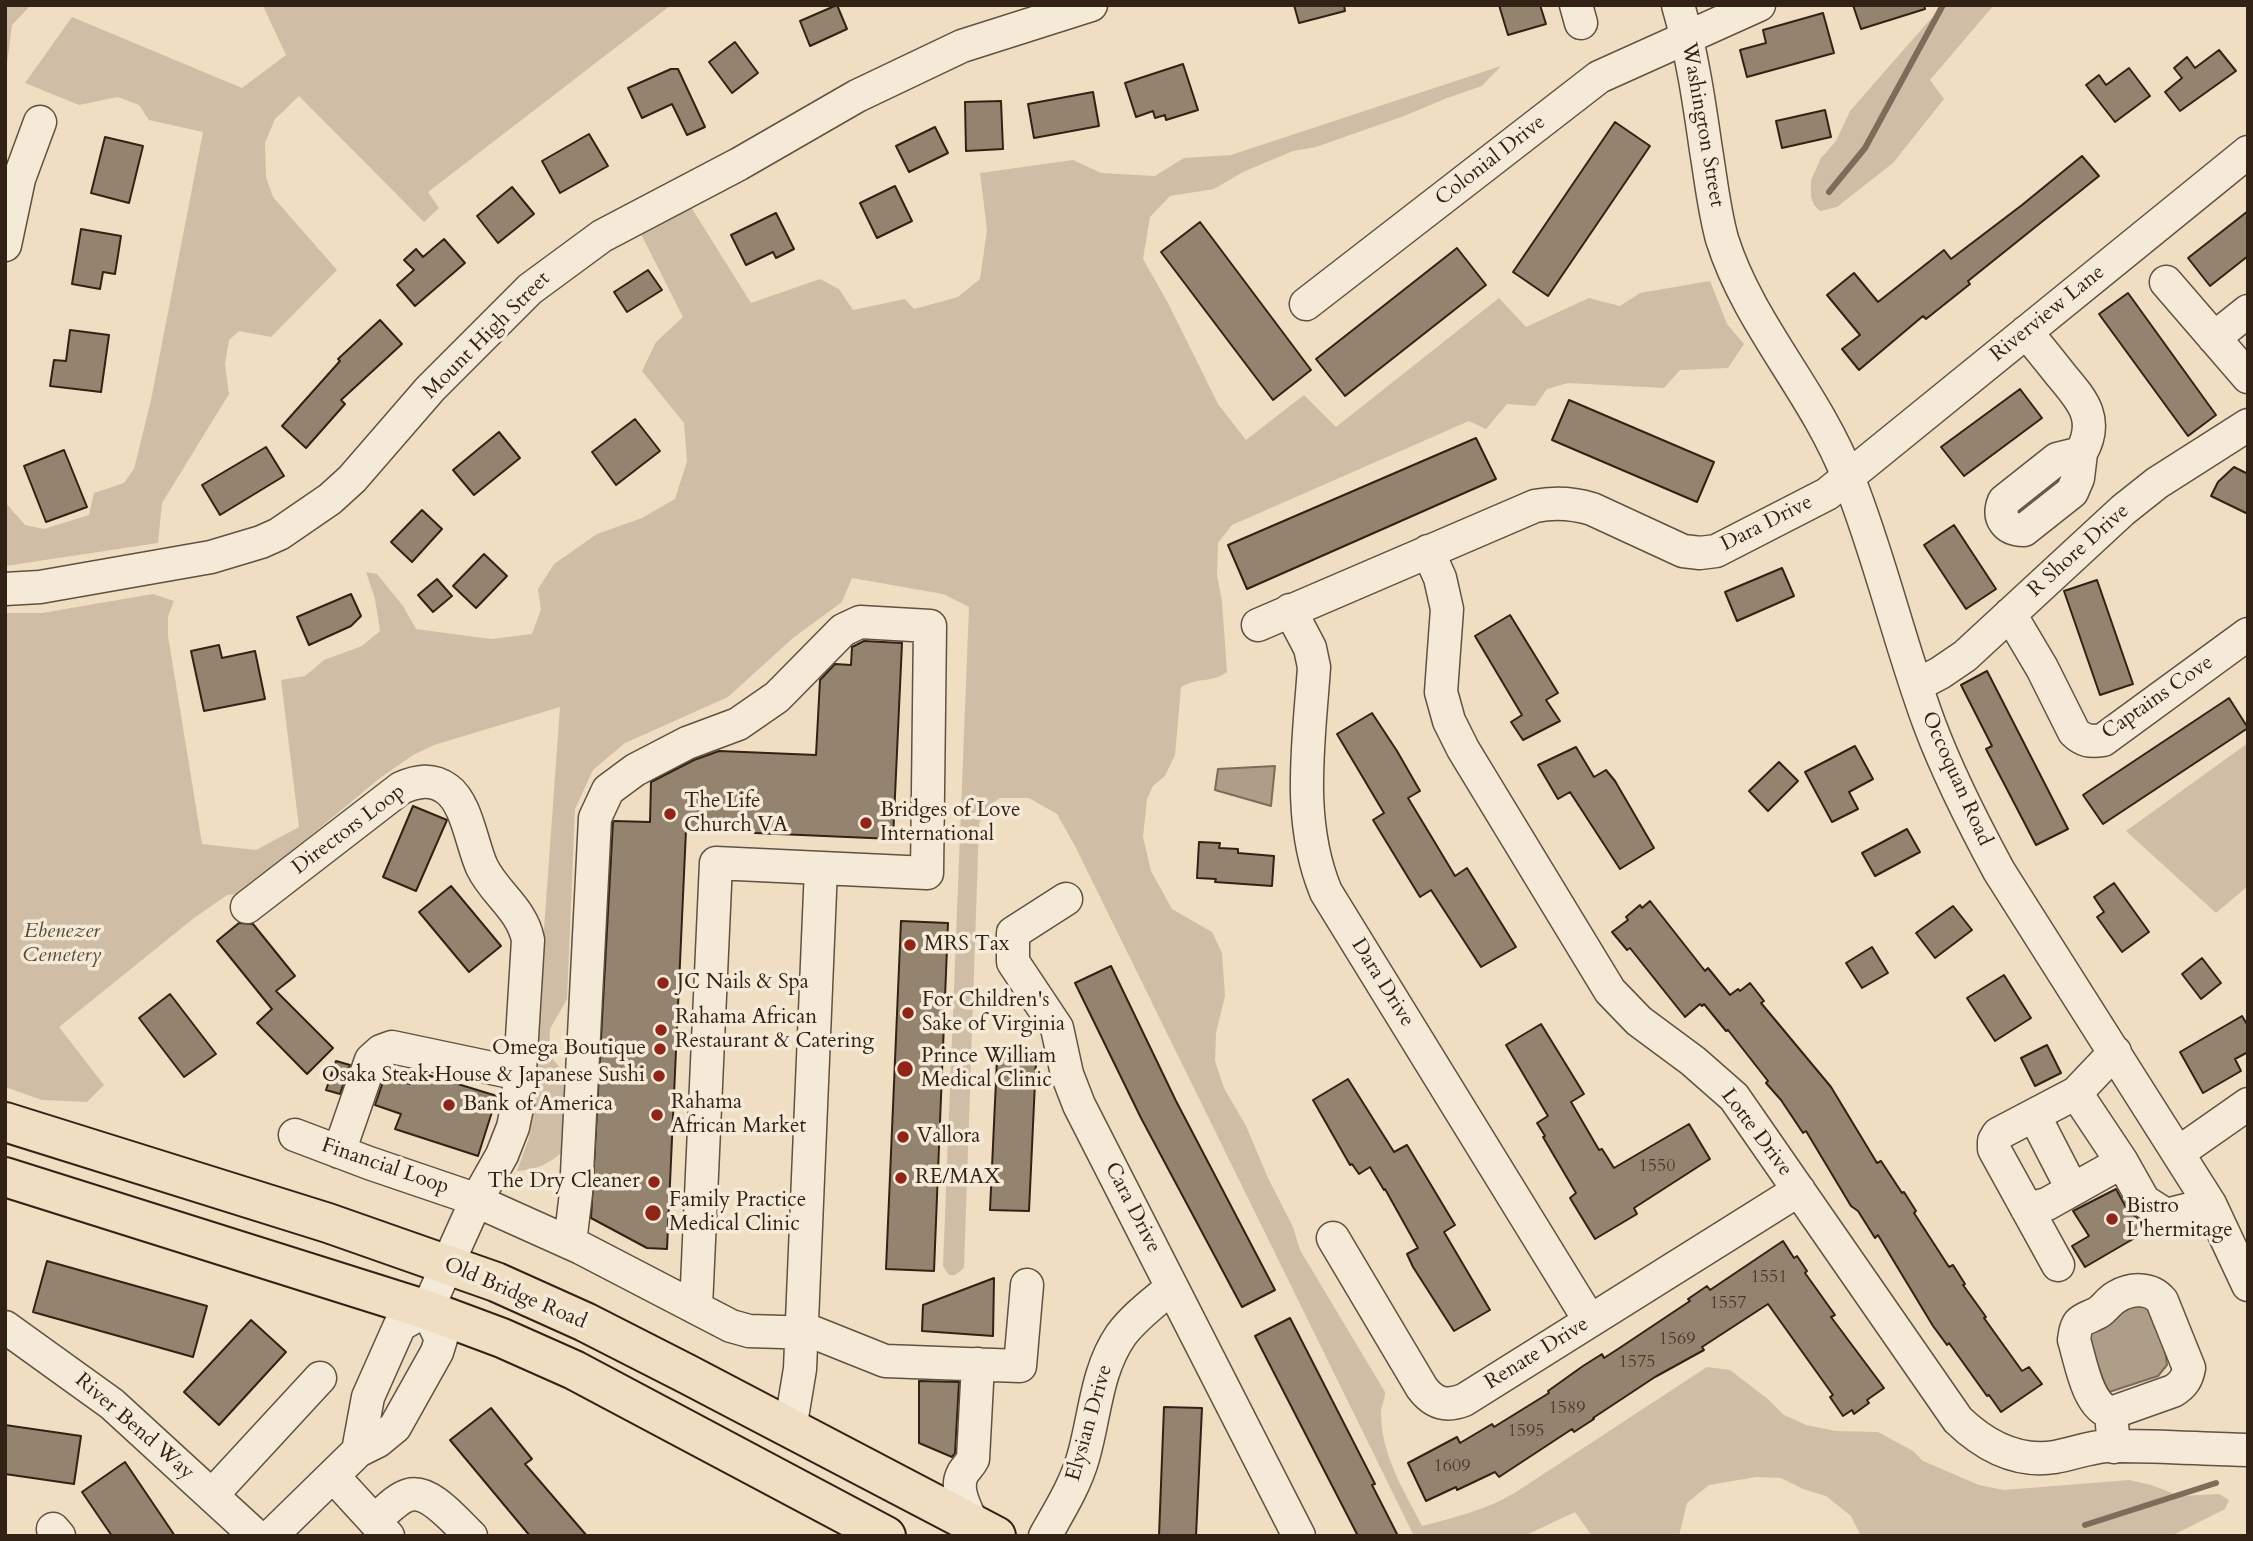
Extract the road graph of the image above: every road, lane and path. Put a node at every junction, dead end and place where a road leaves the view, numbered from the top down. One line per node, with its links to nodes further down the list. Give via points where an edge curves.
1 (1091, 5): 21 (street, Mount High Street, via 962,46 869,90 602,236 530,289 430,389 352,479 279,534 211,558)
2 (1678, 5): 4 (street, Washington Street)
3 (1759, 5): 4 (street, Colonial Drive)
4 (1688, 38): 7 (street, Washington Street); 10 (street, Colonial Drive, via 1599,77)
5 (40, 122): 8 (street, via 19,179)
6 (2248, 152): 12 (street, Riverview Lane)
7 (1724, 244): 18 (street, Occoquan Road, via 1753,310 1824,425)
8 (5, 245)
9 (2166, 282): 13 (street)
10 (1306, 304)
11 (2248, 311): 13 (street)
12 (2026, 332): 16 (street, Riverview Lane); 17 (street, via 2088,412 2090,428)
13 (2214, 338): 14 (street)
14 (2248, 377)
15 (2248, 425): 23 (street, R Shore Drive, via 2123,509)
16 (1879, 451): 18 (street, Riverview Lane); 20 (street, via 1871,482)
17 (2081, 453)
18 (1848, 477): 19 (street, Dara Drive, via 1827,494 1716,551 1683,551 1592,509 1555,502); 20 (street, Occoquan Road)
19 (1428, 551): 22 (street, Dara Drive); 42 (street, Lotte Drive, via 1447,609 1441,692 1463,749 1610,991 1639,1021 1734,1097)
20 (1883, 583): 26 (street, Occoquan Road)
21 (5, 589)
22 (1290, 610): 24 (street, Dara Drive); 55 (street, Dara Drive, via 1310,648 1314,667 1306,793 1312,852 1326,892)
23 (2010, 614): 25 (street, Captains Cove, via 2074,732 2092,742 2103,740); 26 (street, R Shore Drive, via 1965,656)
24 (1258, 625)
25 (2248, 634)
26 (1917, 685): 30 (street, Occoquan Road, via 1947,769 1999,871)
27 (821, 868): 47 (street, via 927,873 930,626 860,622 843,630 777,697 738,724 687,743 608,790 595,818); 53 (street, via 716,863); 57 (street)
28 (1066, 899): 52 (street, Cara Drive, via 1013,933 1013,962 1057,1028 1072,1090)
29 (247, 906): 31 (street, Directors Loop, via 401,788 433,782 448,789 457,800 483,870 526,927)
30 (2115, 1052): 32 (street); 38 (street, Occoquan Road)
31 (520, 1074): 37 (street, via 392,1047 381,1051 371,1060); 43 (street, Directors Loop, via 513,1127)
32 (2076, 1093): 34 (street); 39 (street)
33 (2248, 1104): 38 (street)
34 (2034, 1115): 41 (street); 45 (street, via 1998,1134 1993,1144)
35 (5, 1122): 48 (main road, Old Bridge Road)
36 (295, 1135): 37 (street, Financial Loop)
37 (339, 1152): 43 (street, Financial Loop)
38 (2178, 1153): 44 (street, Occoquan Road)
39 (2122, 1162): 41 (street); 44 (street, via 2144,1201 2166,1215)
40 (5, 1177): 54 (main road)
41 (2076, 1188): 45 (street)
42 (1799, 1190): 55 (street, Renate Drive); 62 (street, Lotte Drive, via 1942,1400 1973,1434 2003,1452 2027,1457 2052,1458)
43 (476, 1200): 47 (street, Financial Loop); 48 (street, Directors Loop)
44 (2210, 1205): 51 (street, Occoquan Road)
45 (2027, 1209): 49 (street)
46 (1332, 1238): 55 (street, Renate Drive, via 1422,1388 1437,1403 1464,1400)
47 (570, 1243): 53 (street, Financial Loop)
48 (447, 1264): 54 (street, Directors Loop); 61 (main road, Old Bridge Road, via 585,1322)
49 (2058, 1265)
50 (1027, 1285): 58 (street, Financial Loop, via 1020,1366)
51 (2248, 1285)
52 (1172, 1287): 75 (street, Elysian Drive, via 1134,1319 1108,1359 1082,1462); 76 (street, Cara Drive)
53 (696, 1307): 57 (street, Financial Loop, via 749,1331)
54 (427, 1310): 64 (street, via 400,1325 368,1397); 64 (street, via 441,1339 436,1352 395,1427); 74 (main road, via 574,1370)
55 (1591, 1321)
56 (5, 1327): 68 (street, River Bend Way, via 113,1404)
57 (802, 1332): 58 (street, Financial Loop, via 827,1336 885,1361); 61 (street)
58 (978, 1364): 65 (street, via 973,1459)
59 (320, 1378): 68 (street)
60 (2111, 1413): 62 (street)
61 (790, 1429): 67 (main road, Old Bridge Road)
62 (2114, 1447): 63 (street, Lotte Drive)
63 (2248, 1450)
64 (358, 1451): 66 (street)
65 (964, 1472): 67 (street); 70 (street, via 961,1497)
66 (333, 1476): 69 (street); 72 (street)
67 (900, 1485): 70 (main road, Old Bridge Road)
68 (212, 1495): 71 (street, River Bend Way)
69 (381, 1528): 73 (street, via 402,1498 419,1494 430,1497)
70 (984, 1529)
71 (256, 1536)
72 (271, 1536)
73 (471, 1536)
74 (886, 1536)
75 (1045, 1536)
76 (1299, 1536)

